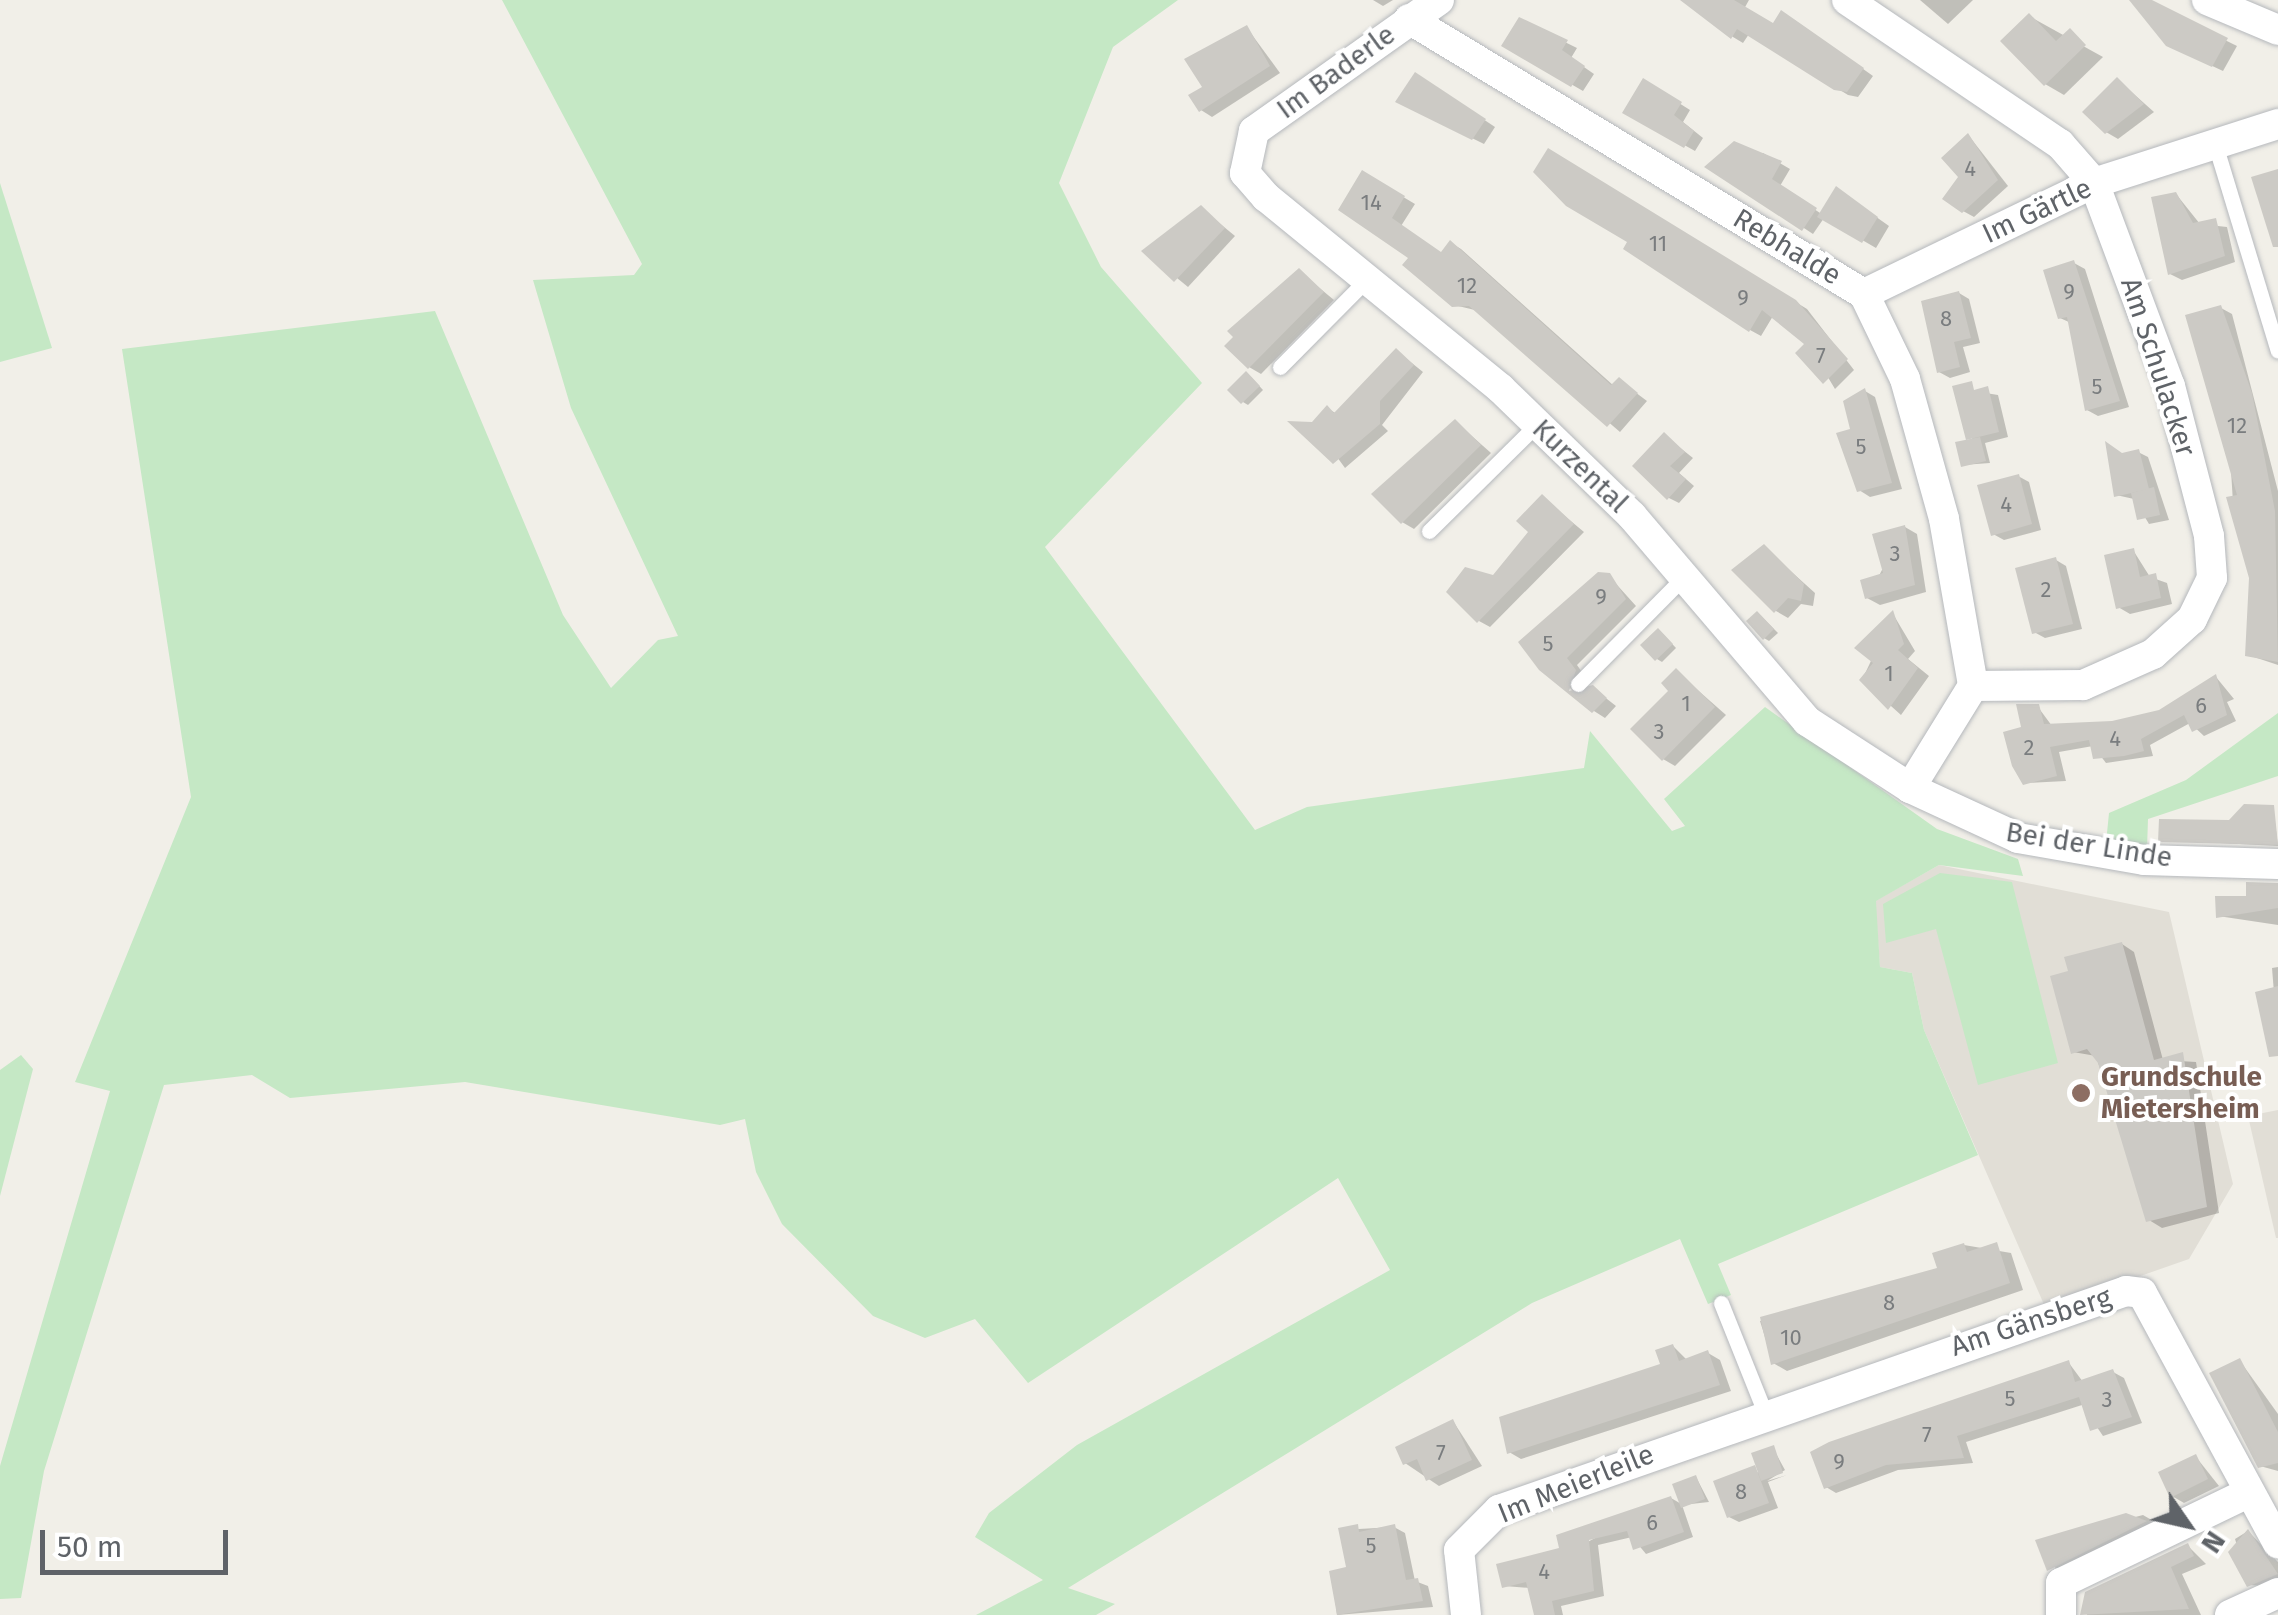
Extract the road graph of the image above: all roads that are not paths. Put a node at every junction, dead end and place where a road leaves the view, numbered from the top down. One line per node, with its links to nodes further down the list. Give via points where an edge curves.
1 (1439, 0): 4 (street, Im Baderle)
2 (1847, 0): 9 (street, Am Schulacker, via 2060,144)
3 (2207, 0): 5 (street)
4 (1409, 19): 8 (street, Im Baderle, via 1254,131); 11 (street, Rebhalde)
5 (2278, 30)
6 (2278, 124): 7 (street, Im Gärtle)
7 (2215, 144): 9 (street, Im Gärtle); 12 (lane)
8 (1244, 154): 10 (street, Kurzental, via 1245,174 1266,196)
9 (2094, 183): 11 (street, Im Gärtle); 18 (street, Am Schulacker, via 2170,386 2212,578 2192,619 2153,654 2083,685)
10 (1370, 276): 13 (lane); 14 (street, Kurzental)
11 (1864, 294): 18 (street, Rebhalde, via 1905,380 1944,519)
12 (2278, 350)
13 (1280, 367)
14 (1537, 424): 15 (lane); 16 (street, Kurzental)
15 (1429, 531)
16 (1684, 576): 17 (lane); 19 (street, Kurzental, via 1807,721)
17 (1578, 684)
18 (1973, 686): 19 (street)
19 (1910, 788): 20 (street, Bei der Linde, via 2018,838 2144,860)
20 (2278, 864)
21 (1721, 1303): 22 (lane)
22 (1765, 1413): 23 (street, Am Gänsberg, via 2105,1295 2142,1293); 26 (street, Im Meierleile, via 1499,1510 1459,1550)
23 (2248, 1493): 24 (street, Am Gänsberg); 27 (street, via 2061,1583)
24 (2278, 1544)
25 (2278, 1593): 28 (street)
26 (1466, 1615)
27 (2060, 1615)
28 (2230, 1615)

